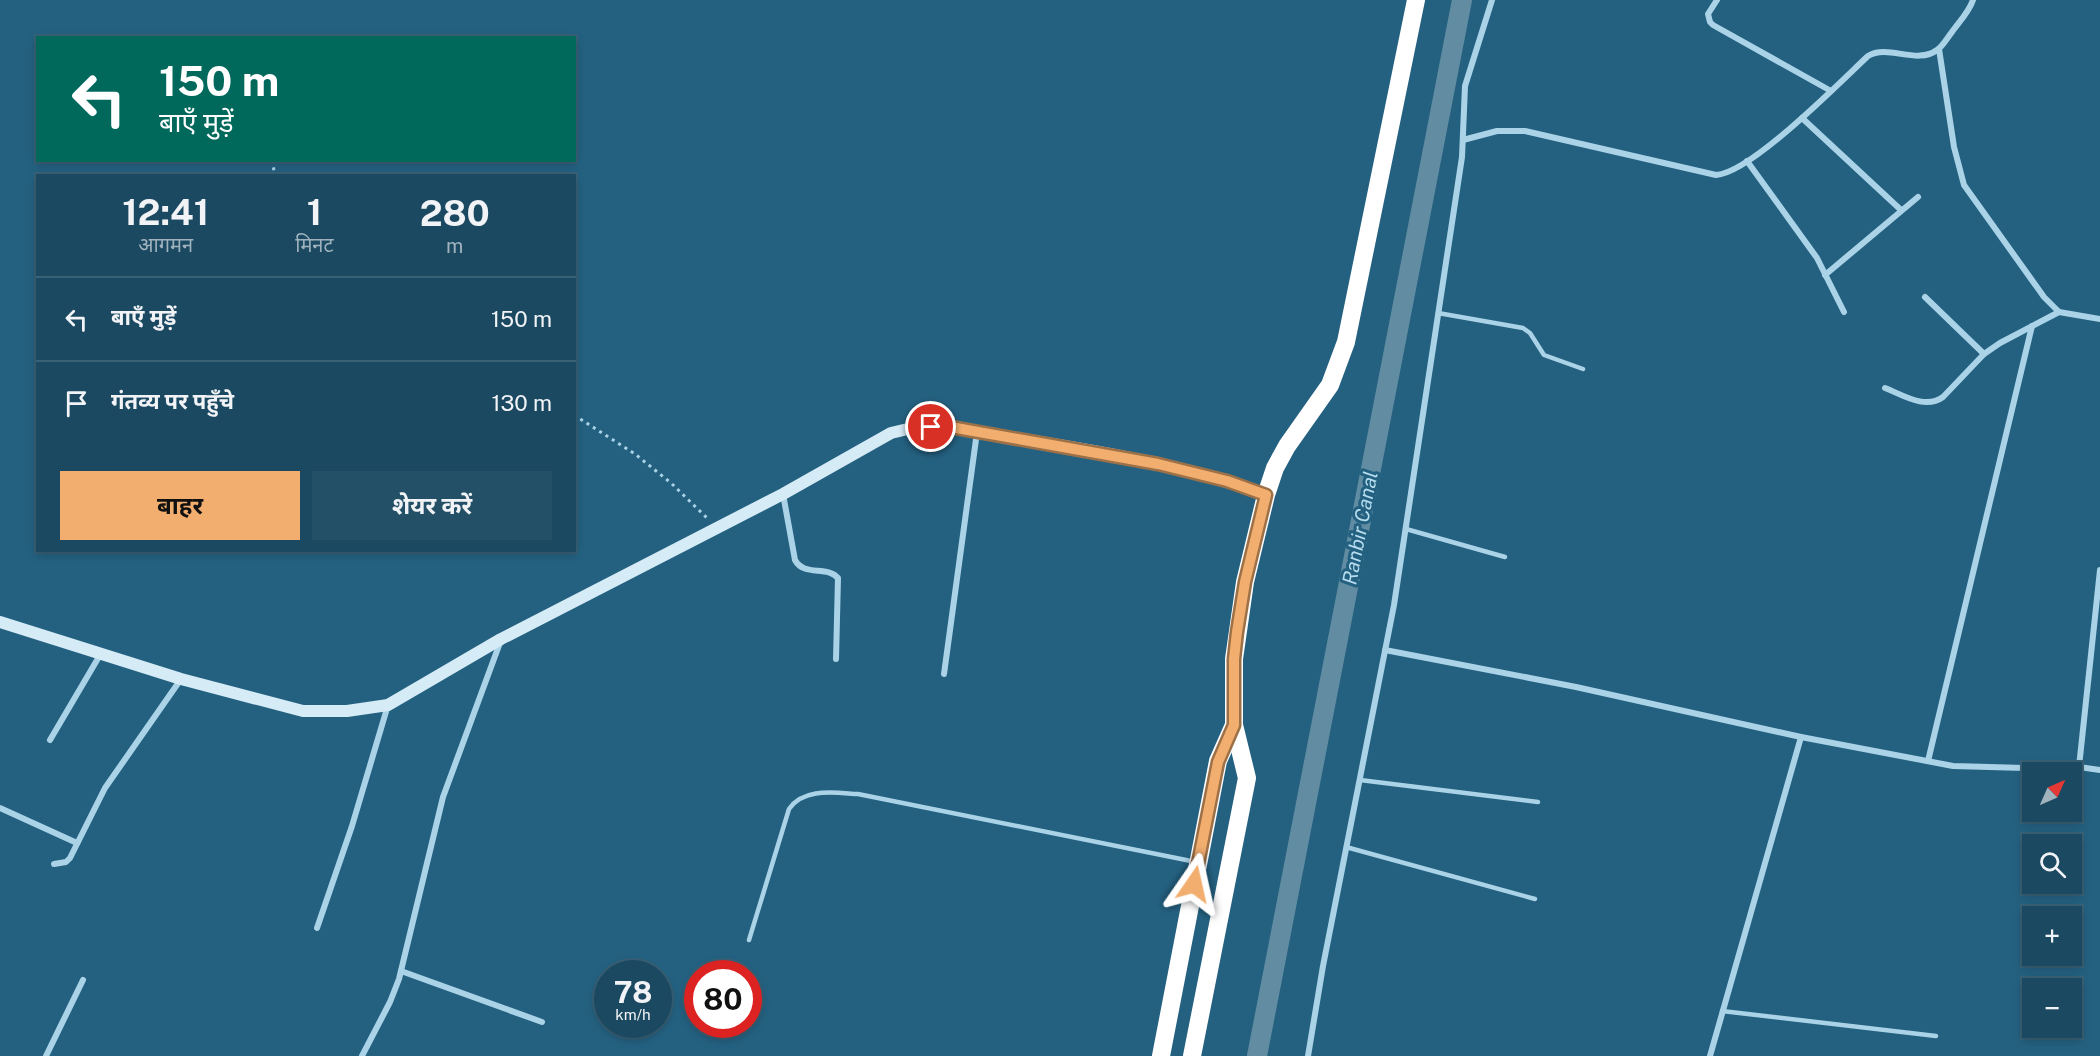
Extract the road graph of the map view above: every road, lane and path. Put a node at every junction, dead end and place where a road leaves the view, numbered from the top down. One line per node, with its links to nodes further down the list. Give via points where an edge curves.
1 (1416, 0): 25 (highway, via 1346,342 1322,398 1287,446)
2 (1492, 0): 8 (street, via 1466,86)
3 (1717, 0): 6 (street, via 1708,14 1713,25)
4 (1973, 0): 5 (street)
5 (1939, 49): 6 (street, via 1905,55 1875,52); 15 (street, via 1964,185 2044,297)
6 (1831, 91): 7 (street)
7 (1802, 118): 9 (street); 11 (street)
8 (1463, 140): 9 (street, via 1497,131 1525,131 1716,176 1725,175); 16 (street)
9 (1747, 161): 12 (street)
10 (1918, 197): 11 (street)
11 (1901, 210): 12 (street)
12 (1825, 275): 14 (street)
13 (1925, 297): 19 (street)
14 (1844, 312)
15 (2059, 312): 17 (street); 18 (street)
16 (1438, 313): 20 (lane, via 1523,328 1544,355); 27 (street)
17 (2100, 319)
18 (2032, 326): 19 (street); 41 (street)
19 (1984, 354): 21 (street, via 1935,402 1920,402)
20 (1583, 369)
21 (1885, 388)
22 (576, 416): 26 (path, via 635,454)
23 (977, 432): 24 (street, via 945,426 891,434); 25 (street, via 1158,464); 35 (street)
24 (783, 494): 26 (street); 34 (street, via 798,565 838,578)
25 (1266, 495): 38 (highway, via 1237,632)
26 (716, 528): 31 (street)
27 (1406, 529): 28 (lane); 32 (street)
28 (1505, 557)
29 (2100, 570): 42 (street)
30 (0, 622): 33 (street)
31 (501, 639): 37 (street); 56 (street, via 443,797)
32 (1385, 650): 39 (street); 46 (street)
33 (100, 655): 36 (street); 40 (street)
34 (836, 659)
35 (944, 674)
36 (181, 679): 37 (street, via 303,711 347,711); 49 (street, via 105,788)
37 (388, 705): 54 (street)
38 (1234, 725): 51 (highway, via 1218,762); 64 (highway, via 1247,778)
39 (1801, 737): 41 (street); 58 (street)
40 (50, 740)
41 (1928, 761): 43 (street, via 1953,766)
42 (2080, 762)
43 (2022, 767)
44 (2082, 767): 45 (street)
45 (2100, 770)
46 (1360, 780): 47 (lane); 50 (street)
47 (1538, 802)
48 (0, 808): 49 (street)
49 (77, 843): 52 (street, via 68,861)
50 (1347, 847): 53 (lane); 65 (street)
51 (1198, 863): 55 (lane, via 858,794 823,792 804,797 789,809); 63 (highway)
52 (54, 864)
53 (1535, 899)
54 (317, 928)
55 (749, 940)
56 (401, 971): 59 (street); 62 (street)
57 (83, 980): 61 (street)
58 (1722, 1011): 60 (lane); 66 (street)
59 (542, 1022)
60 (1936, 1036)
61 (46, 1056)
62 (362, 1056)
63 (1161, 1056)
64 (1192, 1056)
65 (1308, 1056)
66 (1710, 1056)

